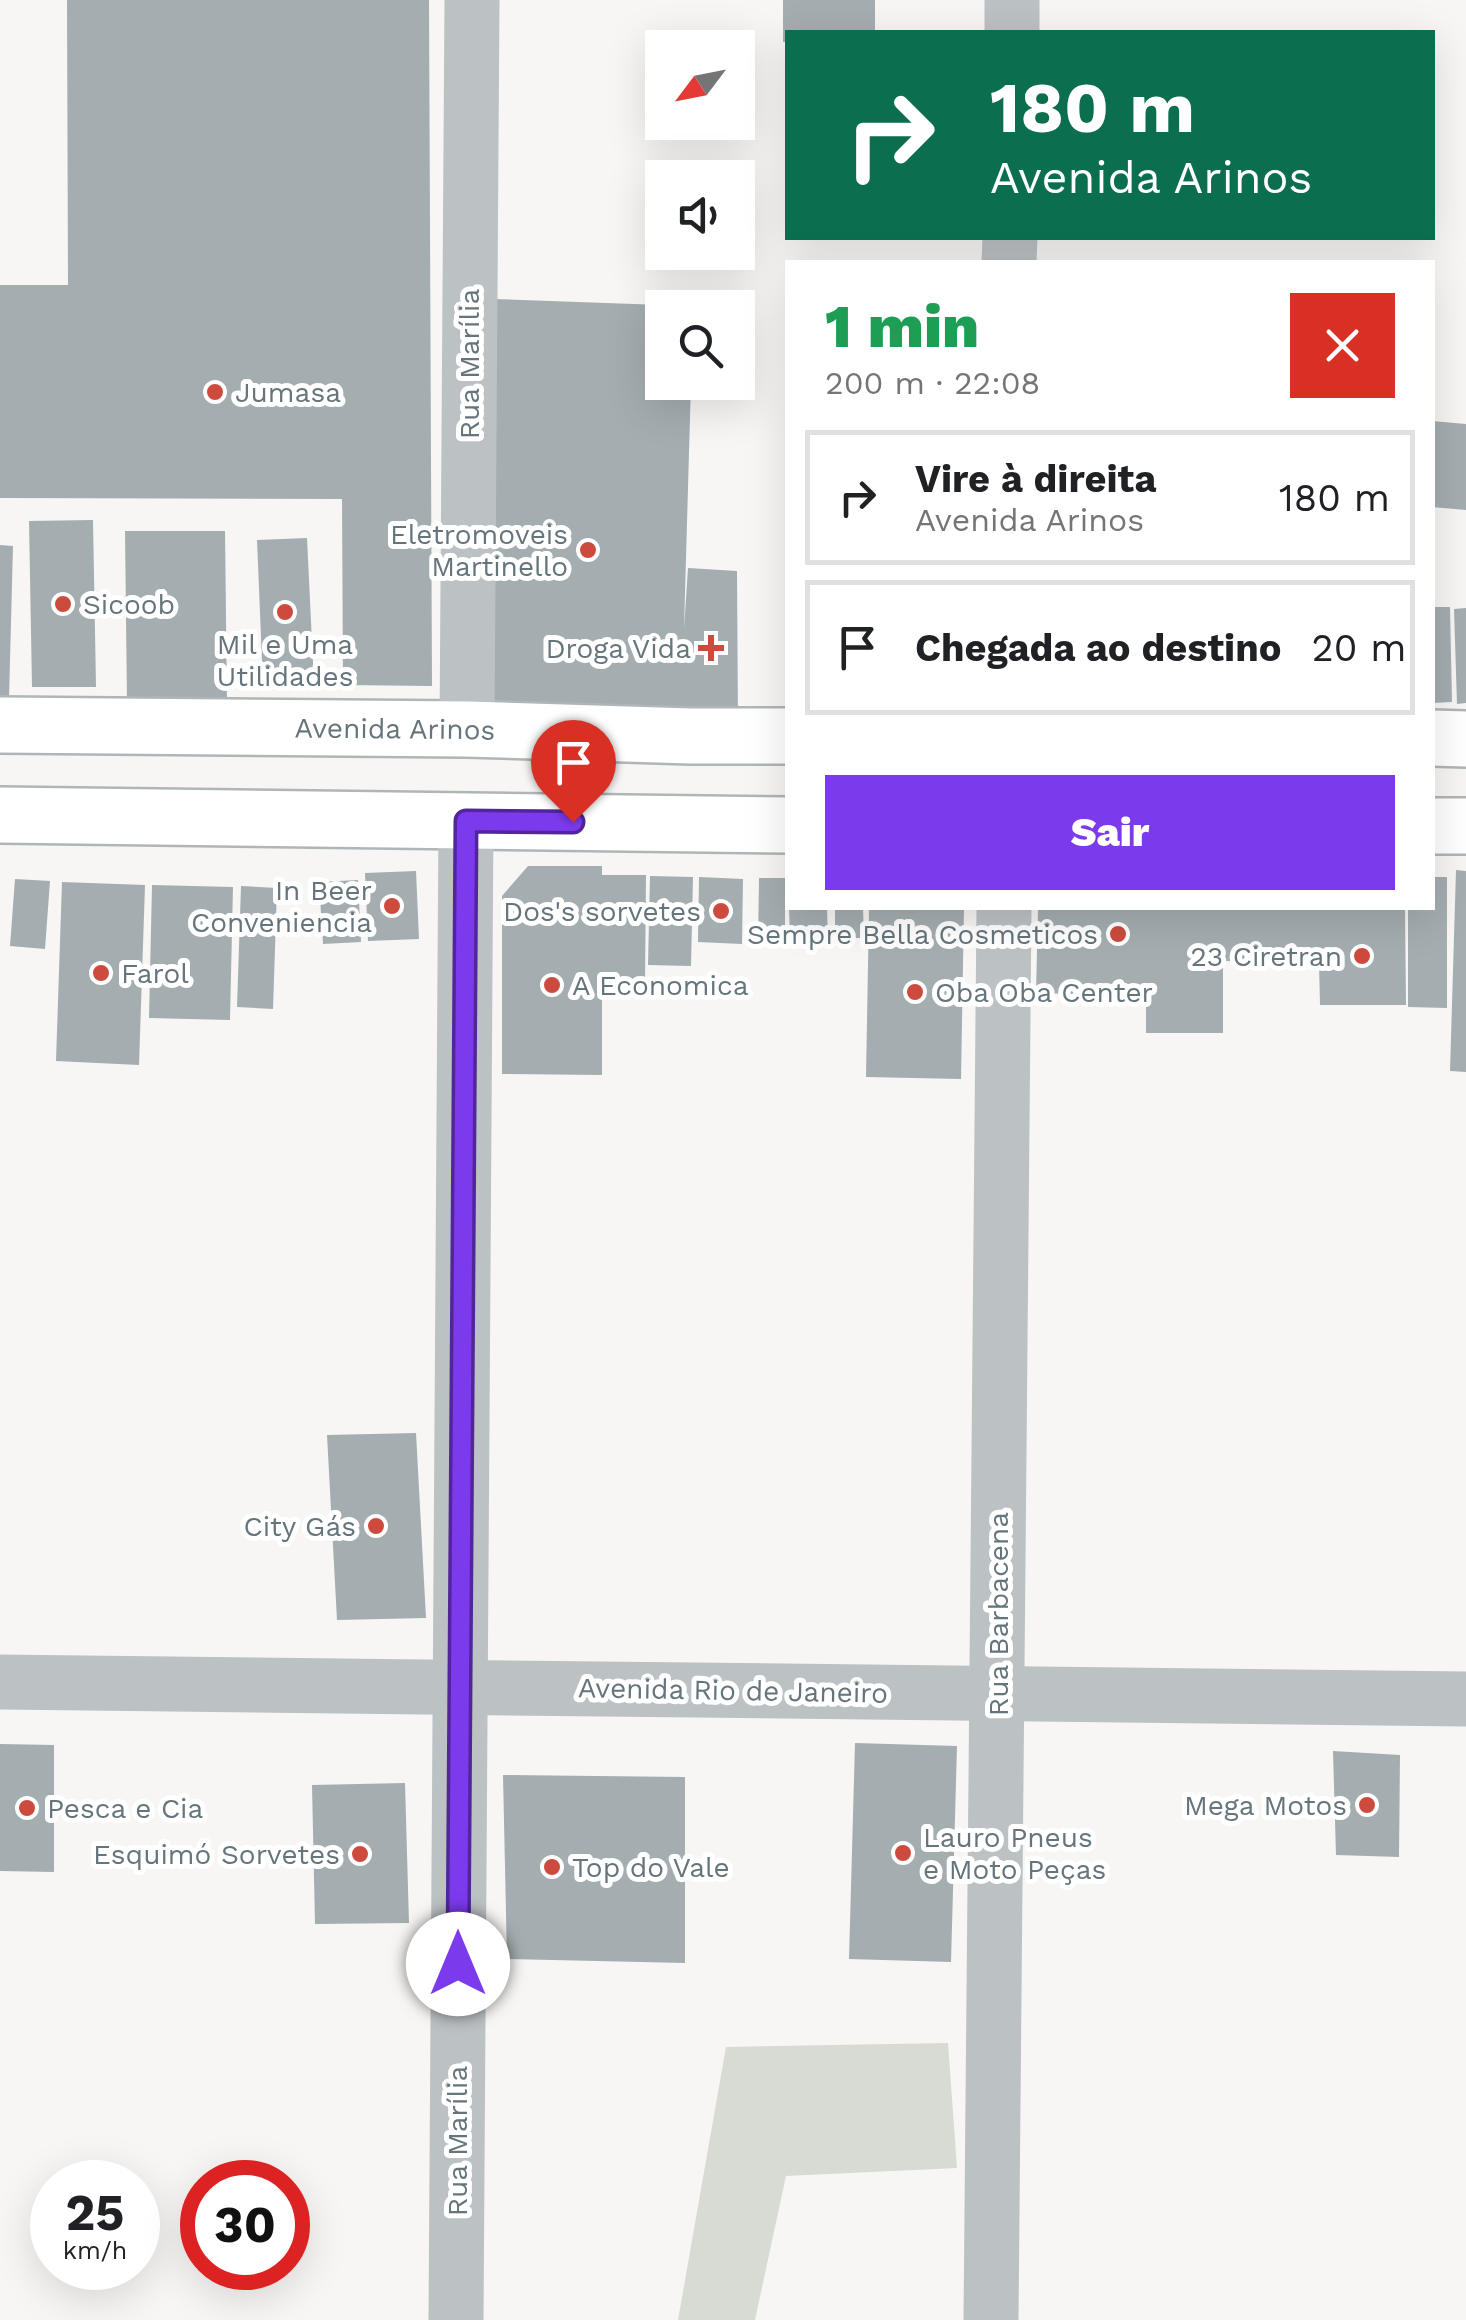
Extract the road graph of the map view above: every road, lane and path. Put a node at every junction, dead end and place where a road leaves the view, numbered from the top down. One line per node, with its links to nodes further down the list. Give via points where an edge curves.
1 (472, 0): 5 (street, Rua Marília)
2 (1012, 0): 3 (street)
3 (1012, 30)
4 (0, 725): 5 (main road, Avenida Arinos)
5 (466, 729): 6 (main road, Avenida Arinos)
6 (785, 736)
7 (1435, 738): 8 (main road)
8 (1466, 739)
9 (0, 815): 10 (main road)
10 (466, 821): 11 (main road); 16 (street, Rua Marília)
11 (785, 825)
12 (1435, 826): 13 (main road)
13 (1466, 826)
14 (1004, 910): 17 (street, Rua Barbacena)
15 (0, 1682): 16 (street, Avenida Rio de Janeiro)
16 (460, 1687): 17 (street, Avenida Rio de Janeiro); 19 (street, Rua Marília)
17 (998, 1693): 18 (street, Avenida Rio de Janeiro); 20 (street, Rua Barbacena)
18 (1466, 1699)
19 (456, 2320)
20 (991, 2320)

